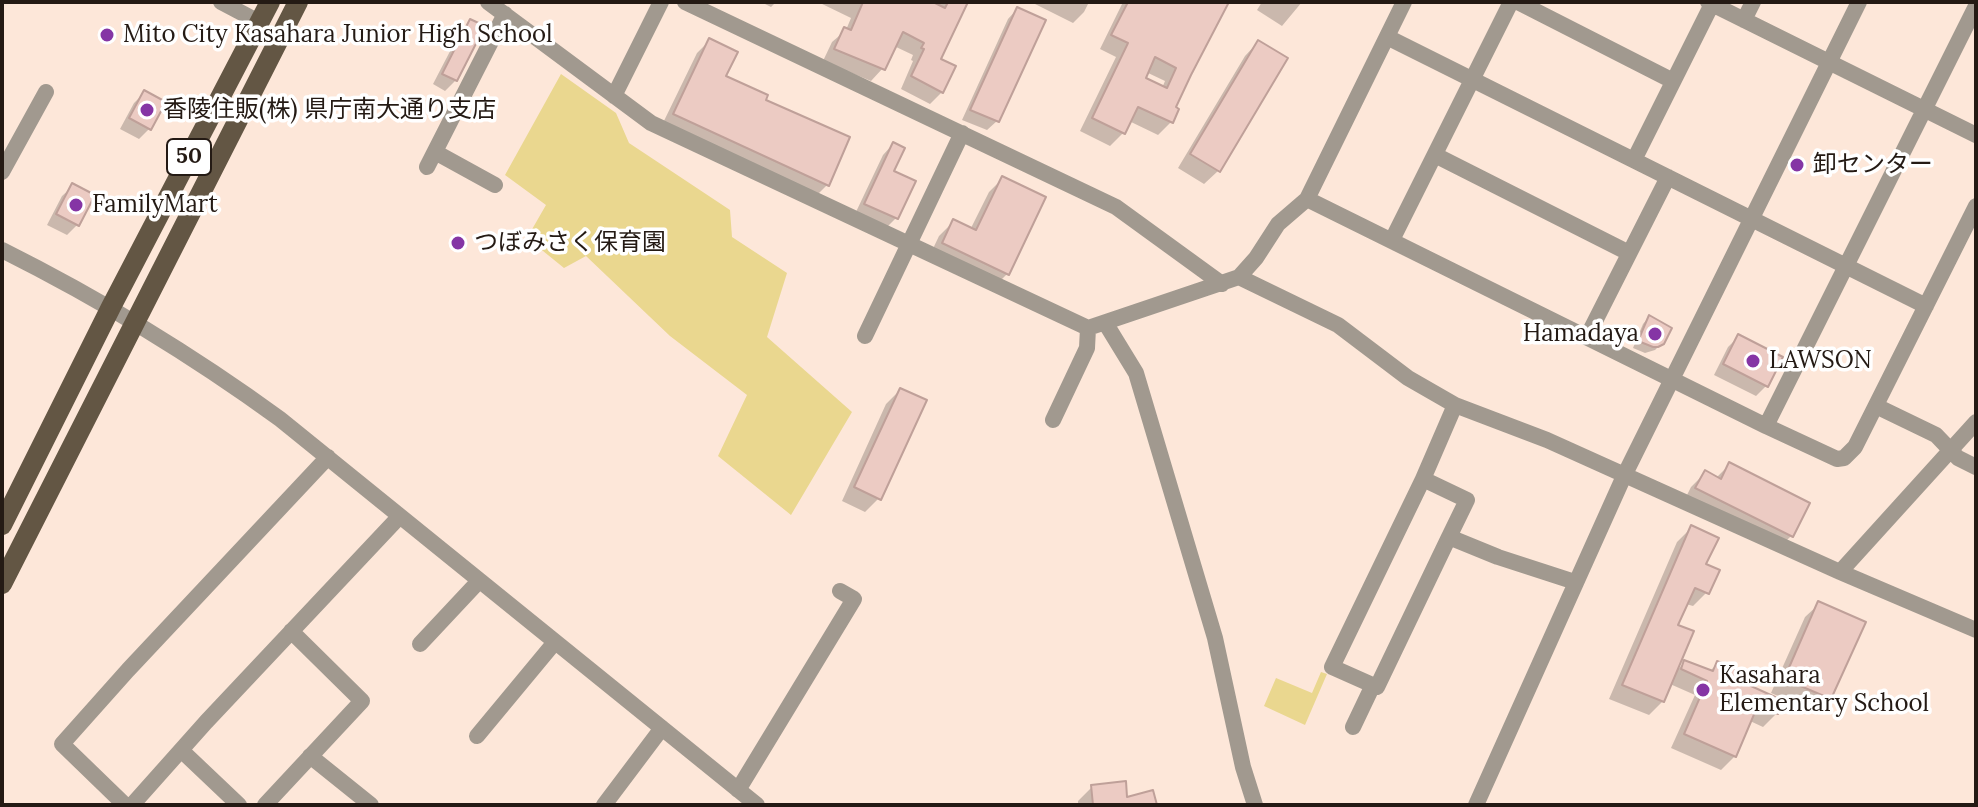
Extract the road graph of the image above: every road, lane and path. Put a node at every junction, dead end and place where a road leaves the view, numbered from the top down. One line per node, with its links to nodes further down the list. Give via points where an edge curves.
1 (221, 2): 16 (street)
2 (270, 2): 16 (main road, 50)
3 (298, 2): 43 (main road, 50)
4 (488, 2): 14 (street)
5 (661, 2): 22 (street)
6 (685, 2): 24 (street)
7 (1404, 2): 17 (street)
8 (1511, 2): 19 (street)
9 (1518, 2): 20 (street)
10 (1753, 2): 15 (street)
11 (1859, 2): 18 (street)
12 (1710, 3): 15 (street); 20 (street)
13 (1976, 6): 23 (street)
14 (505, 14): 22 (street); 30 (street, via 431,160)
15 (1744, 20): 18 (street)
16 (259, 22): 42 (main road, 50)
17 (1387, 37): 19 (street); 31 (street)
18 (1829, 62): 23 (street); 33 (street)
19 (1472, 79): 26 (street); 27 (street)
20 (1673, 81): 27 (street)
21 (46, 92): 28 (street)
22 (614, 96): 35 (street, via 672,134)
23 (1924, 109): 25 (street); 38 (street)
24 (962, 133): 35 (street); 40 (street, via 1116,207)
25 (1976, 135)
26 (1435, 155): 34 (street); 37 (street)
27 (1634, 160): 29 (street)
28 (2, 172)
29 (1668, 177): 33 (street); 37 (street)
30 (495, 185)
31 (1307, 199): 34 (street); 39 (street, via 1278,224)
32 (1976, 206): 41 (street)
33 (1751, 219): 38 (street); 48 (street)
34 (1392, 240): 47 (street)
35 (908, 245): 45 (street); 46 (street)
36 (2, 250): 42 (street)
37 (1629, 253): 47 (street)
38 (1846, 266): 41 (street); 53 (street)
39 (1239, 277): 40 (street); 49 (street, via 1338,325 1408,378)
40 (1222, 284): 44 (street)
41 (1926, 306): 50 (street)
42 (111, 307): 43 (street); 60 (main road, 50)
43 (134, 321): 55 (street, via 231,383); 65 (main road, 50)
44 (1106, 324): 45 (street); 85 (street, via 1136,373 1215,638)
45 (1088, 328): 51 (street, via 1087,348)
46 (865, 336)
47 (1587, 337): 48 (street)
48 (1671, 379): 53 (street); 57 (street)
49 (1455, 405): 57 (street); 58 (street)
50 (1876, 406): 53 (street, via 1844,458 1830,457); 54 (street, via 1936,435)
51 (1053, 420)
52 (1976, 422): 54 (street)
53 (1766, 426)
54 (1951, 449): 56 (street); 62 (street)
55 (328, 457): 59 (street); 79 (street, via 62,744)
56 (1976, 467)
57 (1624, 476): 62 (street); 64 (street)
58 (1423, 479): 61 (street, via 1467,500); 71 (street, via 1332,667)
59 (400, 516): 63 (street); 68 (street)
60 (2, 525)
61 (1449, 537): 64 (street); 71 (street, via 1377,687)
62 (1840, 572): 67 (street)
63 (479, 581): 69 (street); 70 (street)
64 (1575, 582): 86 (street)
65 (2, 584)
66 (840, 591): 77 (street, via 854,599)
67 (1976, 630)
68 (291, 631): 75 (street); 76 (street, via 362,701)
69 (555, 642): 73 (street); 74 (street)
70 (420, 644)
71 (1373, 685): 72 (street)
72 (1353, 727)
73 (662, 728): 77 (street); 84 (street)
74 (477, 736)
75 (181, 750): 80 (street); 81 (street)
76 (310, 756): 82 (street); 83 (street)
77 (738, 790): 78 (street)
78 (755, 804)
79 (125, 805)
80 (132, 805)
81 (239, 805)
82 (265, 805)
83 (371, 805)
84 (604, 805)
85 (1255, 805)
86 (1476, 805)

